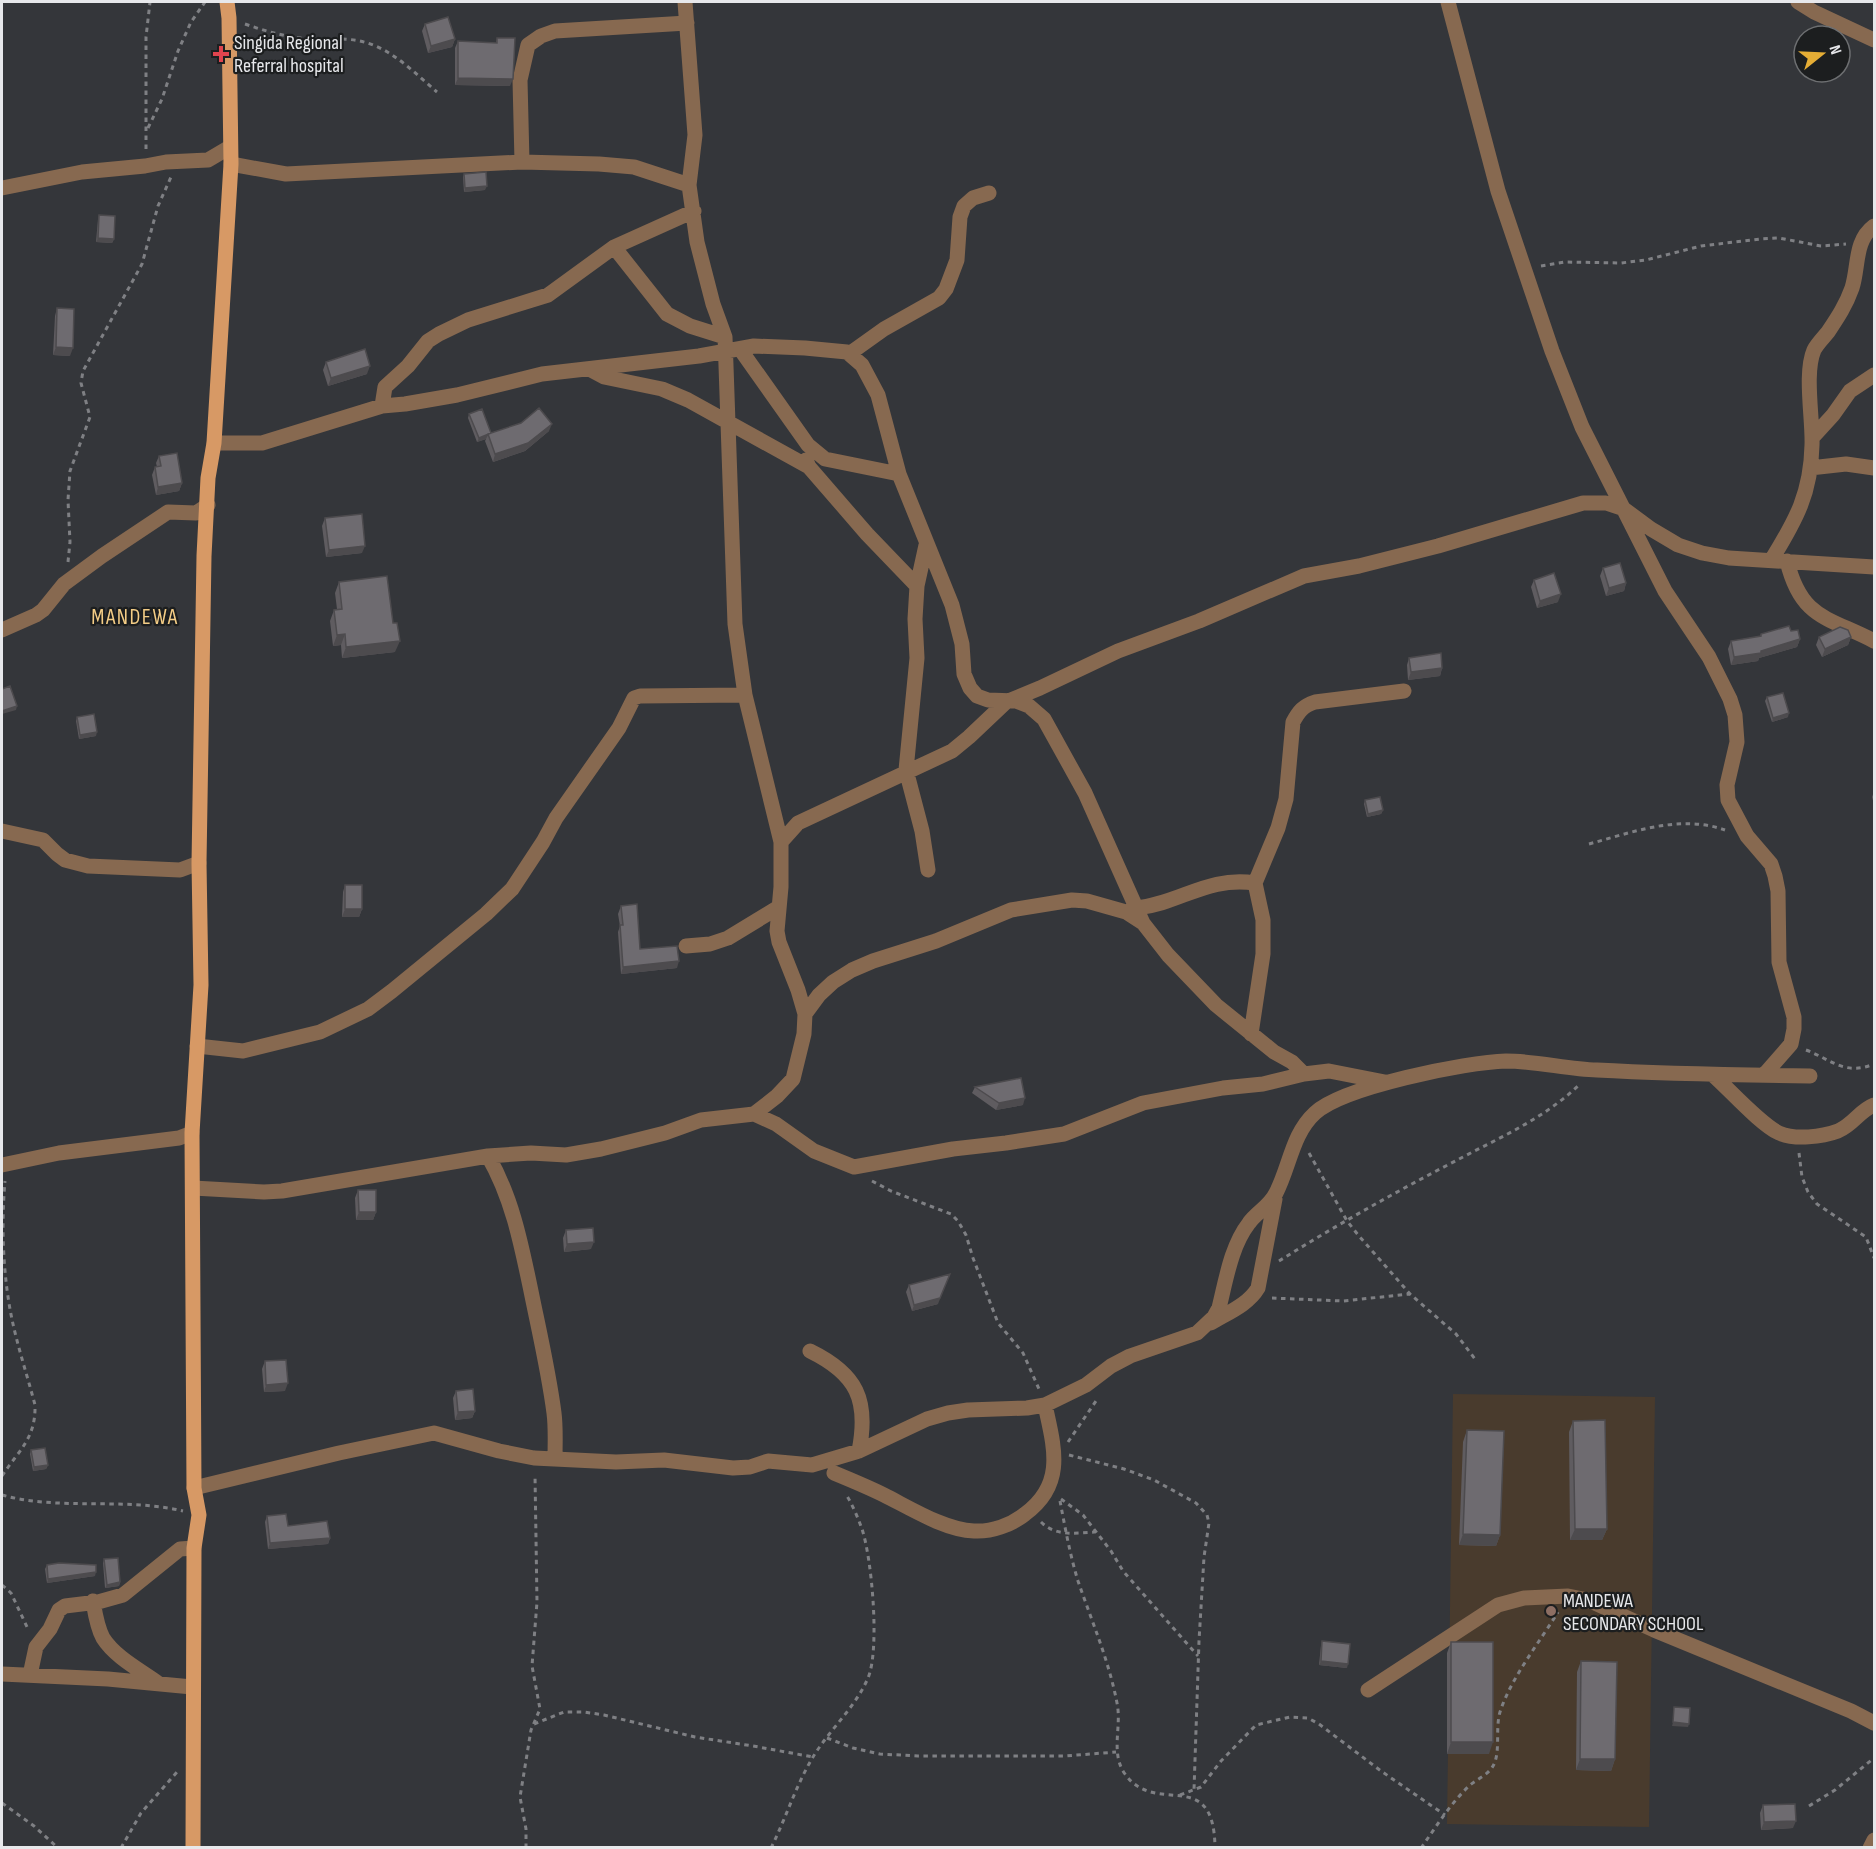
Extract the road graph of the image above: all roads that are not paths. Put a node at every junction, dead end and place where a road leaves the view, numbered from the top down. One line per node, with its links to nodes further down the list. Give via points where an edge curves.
1 (227, 2): 7 (main road)
2 (685, 2): 5 (street)
3 (1448, 2): 30 (street, via 1498,191 1552,351 1582,427)
4 (1798, 2): 6 (street)
5 (687, 23): 8 (street, via 555,31 528,45 520,80); 10 (street, via 695,135)
6 (1875, 40)
7 (230, 147): 9 (main road); 11 (street, via 208,160 82,172)
8 (522, 162): 9 (street, via 286,174); 10 (street, via 634,167)
9 (231, 164): 24 (main road)
10 (689, 185): 13 (street)
11 (2, 188)
12 (988, 193): 17 (street, via 964,206 957,260 939,298)
13 (694, 211): 15 (street); 16 (street, via 710,293)
14 (1875, 226): 23 (street, via 1862,239 1846,306 1814,350 1810,373)
15 (614, 247): 16 (street, via 667,314); 20 (street, via 548,295 468,320 428,341 385,387)
16 (730, 346): 17 (street, via 806,348); 18 (street); 21 (street); 22 (street)
17 (849, 354): 28 (street, via 862,365 878,395)
18 (590, 369): 20 (street, via 542,374 457,395); 21 (street, via 604,377 662,389)
19 (1875, 375): 23 (street, via 1850,391)
20 (382, 406): 24 (street, via 262,443)
21 (727, 420): 25 (street); 38 (street, via 735,624)
22 (795, 429): 25 (street); 28 (street, via 825,459)
23 (1812, 438): 26 (street)
24 (214, 443): 29 (main road)
25 (809, 467): 34 (street)
26 (1810, 468): 27 (street, via 1846,464); 32 (street, via 1804,500)
27 (1875, 468)
28 (899, 474): 31 (street)
29 (208, 505): 35 (street, via 196,513 168,512 64,584 36,615); 43 (main road)
30 (1624, 509): 32 (street, via 1651,530 1702,553); 39 (street, via 1606,502 1583,503 1438,546 1304,576 1118,651); 55 (street, via 1665,591 1709,657 1730,699 1737,742 1726,791 1747,836 1771,864 1778,891 1779,962 1794,1029 1791,1044)
31 (926, 545): 34 (street); 39 (street, via 951,605 970,688 977,696)
32 (1779, 560): 33 (street); 36 (street, via 1808,606 1821,617)
33 (1875, 567)
34 (917, 586): 40 (street, via 917,658)
35 (2, 630)
36 (1875, 641)
37 (1404, 691): 45 (street, via 1315,702 1298,712 1293,722 1286,799)
38 (745, 695): 42 (street); 52 (street, via 634,698 619,728 512,889 368,1010 320,1032 243,1051)
39 (1006, 702): 40 (street, via 952,751); 47 (street, via 1029,706 1044,719 1085,793)
40 (906, 771): 42 (street, via 798,823); 44 (street)
41 (2, 831): 43 (street, via 43,840 65,860 88,866 180,870)
42 (781, 842): 46 (street)
43 (198, 863): 52 (main road, via 201,985)
44 (928, 870)
45 (1255, 884): 47 (street, via 1210,884 1159,905); 51 (street, via 1263,920 1263,954)
46 (779, 907): 49 (street, via 728,938); 50 (street, via 779,942)
47 (1137, 908): 48 (street)
48 (1143, 923): 50 (street, via 1126,912 1087,901 1011,910 852,970 819,995); 51 (street, via 1216,1005)
49 (686, 946)
50 (805, 1014): 59 (street, via 793,1079)
51 (1251, 1034): 53 (street)
52 (197, 1046): 60 (main road)
53 (1304, 1074): 57 (street, via 1329,1071); 59 (street, via 1143,1103 1064,1134 854,1167 814,1151 776,1124)
54 (1713, 1075): 55 (street); 57 (street, via 1594,1070 1506,1061); 58 (street, via 1778,1132 1800,1137 1836,1132)
55 (1764, 1075): 56 (street)
56 (1810, 1076)
57 (1389, 1083): 64 (street, via 1354,1092 1315,1113 1298,1133)
58 (1875, 1105)
59 (754, 1114): 61 (street, via 701,1120 665,1133 566,1155)
60 (192, 1133): 62 (street); 63 (main road)
61 (488, 1156): 63 (street, via 282,1191); 69 (street, via 511,1206 527,1274 548,1373)
62 (4, 1164)
63 (193, 1188): 71 (main road)
64 (1275, 1196): 65 (street, via 1250,1220 1239,1238 1219,1308); 65 (street, via 1260,1279 1253,1296)
65 (1206, 1326): 67 (street, via 1197,1333 1130,1356 1086,1385)
66 (810, 1351): 68 (street, via 842,1370 853,1386 864,1423)
67 (1045, 1405): 68 (street, via 948,1413); 70 (street, via 1058,1458 1054,1473 1045,1493 1013,1523 974,1531 955,1527)
68 (859, 1451): 69 (street, via 812,1465 768,1461 733,1468 664,1460)
69 (555, 1459): 71 (street, via 499,1451 434,1433)
70 (834, 1473)
71 (194, 1488): 72 (main road, via 200,1515)
72 (194, 1548): 73 (street, via 180,1549 123,1594); 77 (main road)
73 (93, 1601): 75 (street, via 59,1610 36,1647); 76 (street, via 102,1636 110,1647)
74 (2, 1674): 75 (street)
75 (30, 1675): 76 (street)
76 (160, 1684): 77 (street)
77 (192, 1687): 81 (main road)
78 (1368, 1690): 79 (street, via 1498,1605 1524,1598 1568,1596 1588,1600)
79 (1875, 1723)
80 (1875, 1840): 82 (street)
81 (193, 1848)
82 (1870, 1848)

